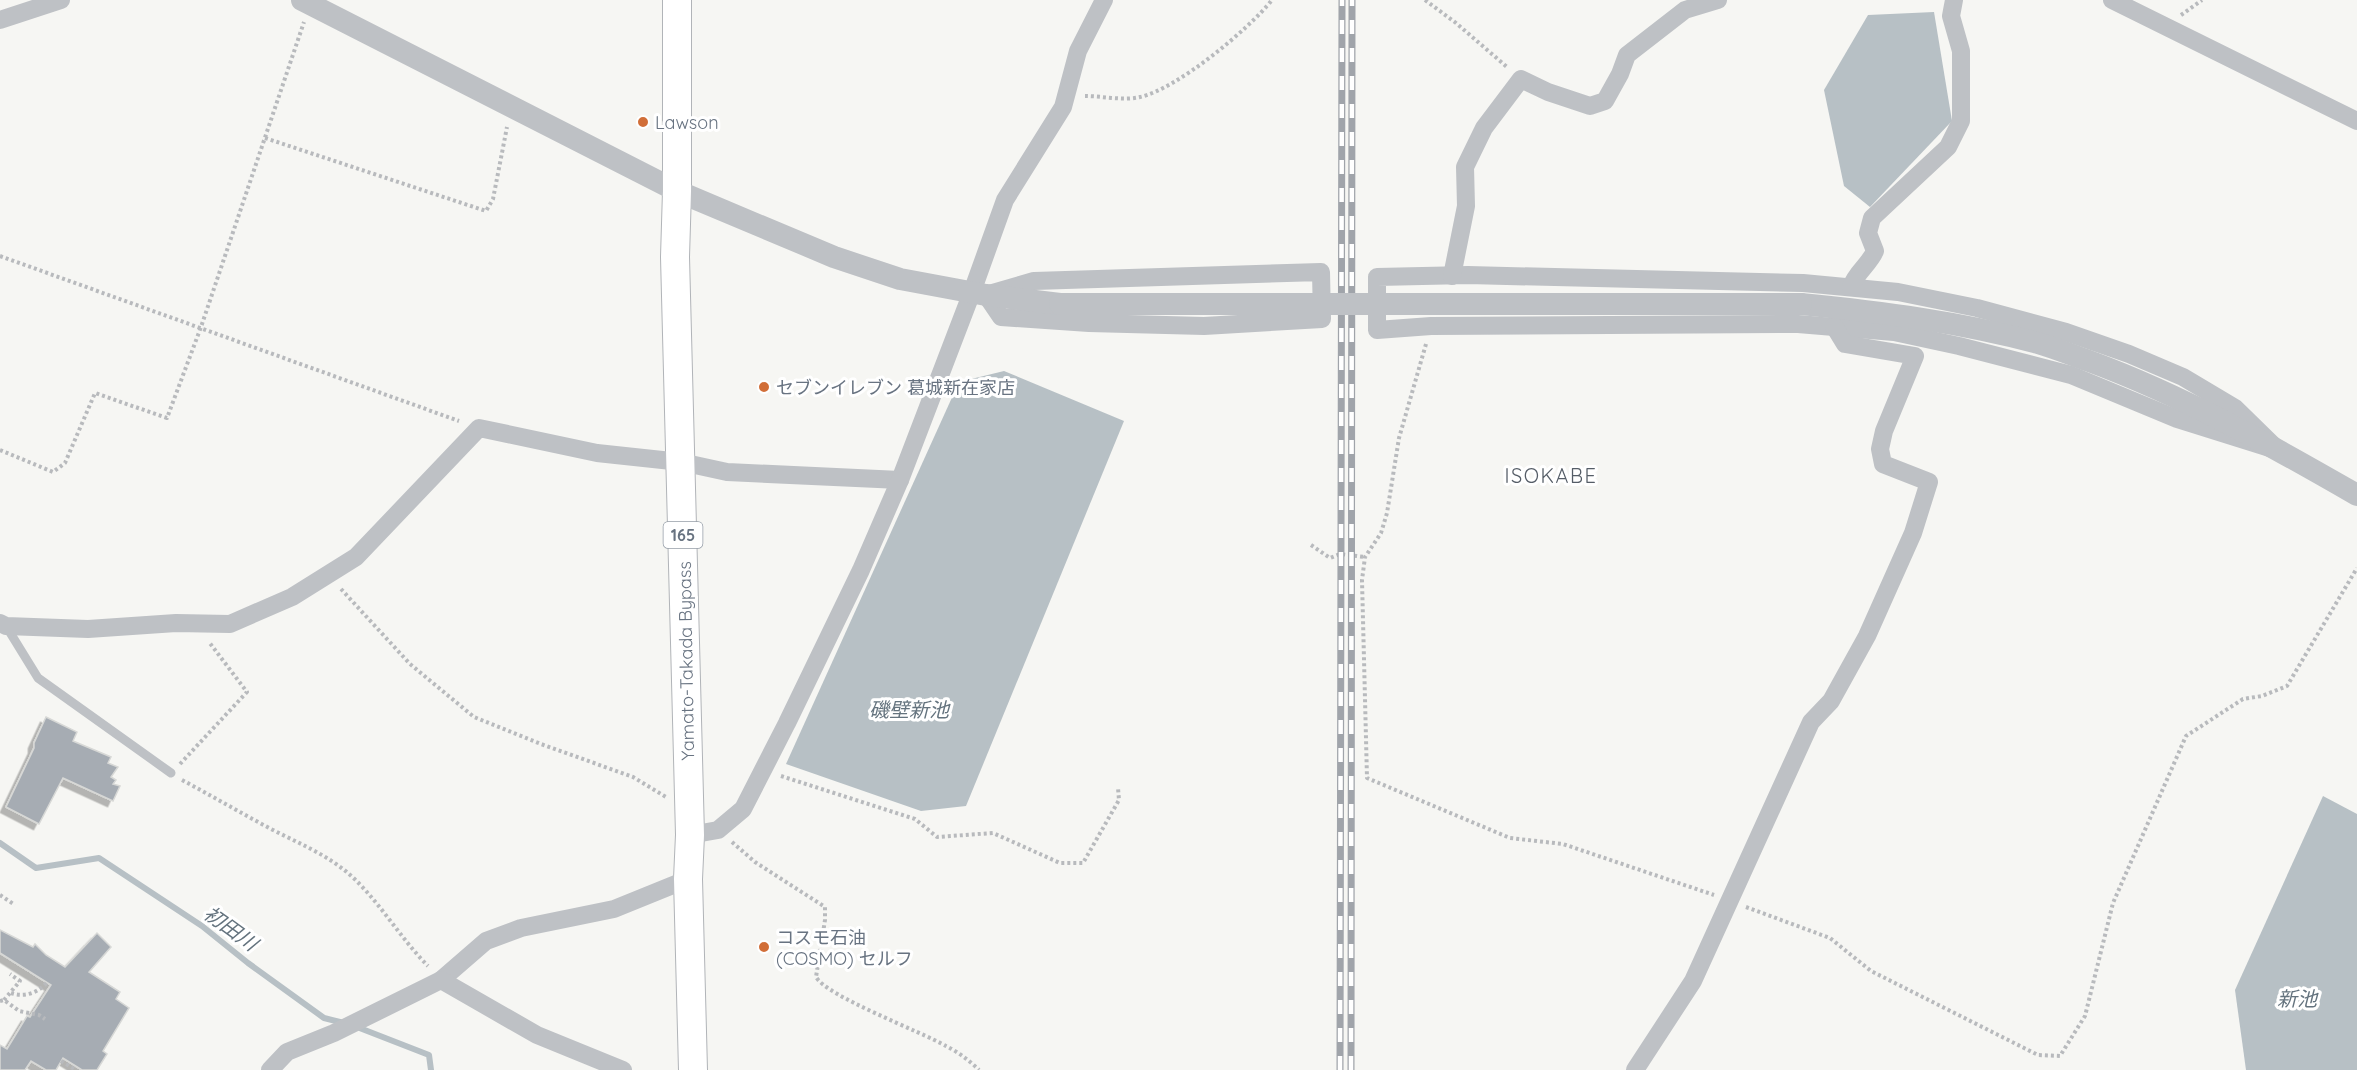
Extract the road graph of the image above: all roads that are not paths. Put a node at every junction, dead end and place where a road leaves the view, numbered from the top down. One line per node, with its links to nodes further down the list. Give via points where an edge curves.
1 (61, 0): 8 (street)
2 (677, 0): 10 (highway, Yamato-Takada Bypass / 165)
3 (1104, 0): 13 (street, via 1078,51 1063,107 1005,200)
4 (1718, 0): 11 (street, via 1685,10 1627,55 1605,101 1590,106 1521,79 1484,128 1465,167 1466,206)
5 (1954, 0): 12 (street, via 1951,16 1961,51 1961,121 1948,147 1872,218 1868,233 1875,251 1855,275)
6 (2112, 0): 9 (street)
7 (309, 1): 10 (street)
8 (0, 20)
9 (2357, 121)
10 (677, 191): 13 (street, via 834,257 900,279); 16 (highway, Yamato-Takada Bypass / 165)
11 (1452, 276): 12 (street, via 1668,278); 14 (street, via 1377,278 1377,330 1711,323)
12 (1851, 287): 15 (street, via 1977,308 2129,354 2183,377 2235,408)
13 (979, 294): 13 (street, via 1034,281 1321,272 1322,319 1204,326 1078,323 1000,317); 15 (street, bridge, via 1060,304 1801,304 1878,312 1971,326 2041,344 2128,375); 17 (street)
14 (1834, 326): 15 (street, via 1894,332 1959,345 2071,375 2177,419); 27 (street, via 1845,344 1915,356 1880,449 1883,464 1929,482 1913,533 1867,636 1831,701 1811,722 1693,981)
15 (2279, 451): 18 (street)
16 (681, 462): 17 (street, via 727,472); 19 (street, via 597,453 479,428 356,556 292,597 230,624 88,629); 21 (highway, Yamato-Takada Bypass / 165)
17 (900, 480): 21 (street, via 861,570 743,809 718,830)
18 (2357, 495)
19 (3, 625): 20 (lane, via 38,678)
20 (171, 773)
21 (690, 835): 22 (highway, Yamato-Takada Bypass / 165)
22 (688, 879): 23 (street, via 614,909 521,928 486,941); 26 (highway, Yamato-Takada Bypass / 165)
23 (441, 980): 24 (street, via 363,1020 287,1052); 25 (street, via 537,1035)
24 (270, 1070)
25 (623, 1070)
26 (693, 1070)
27 (1635, 1070)

